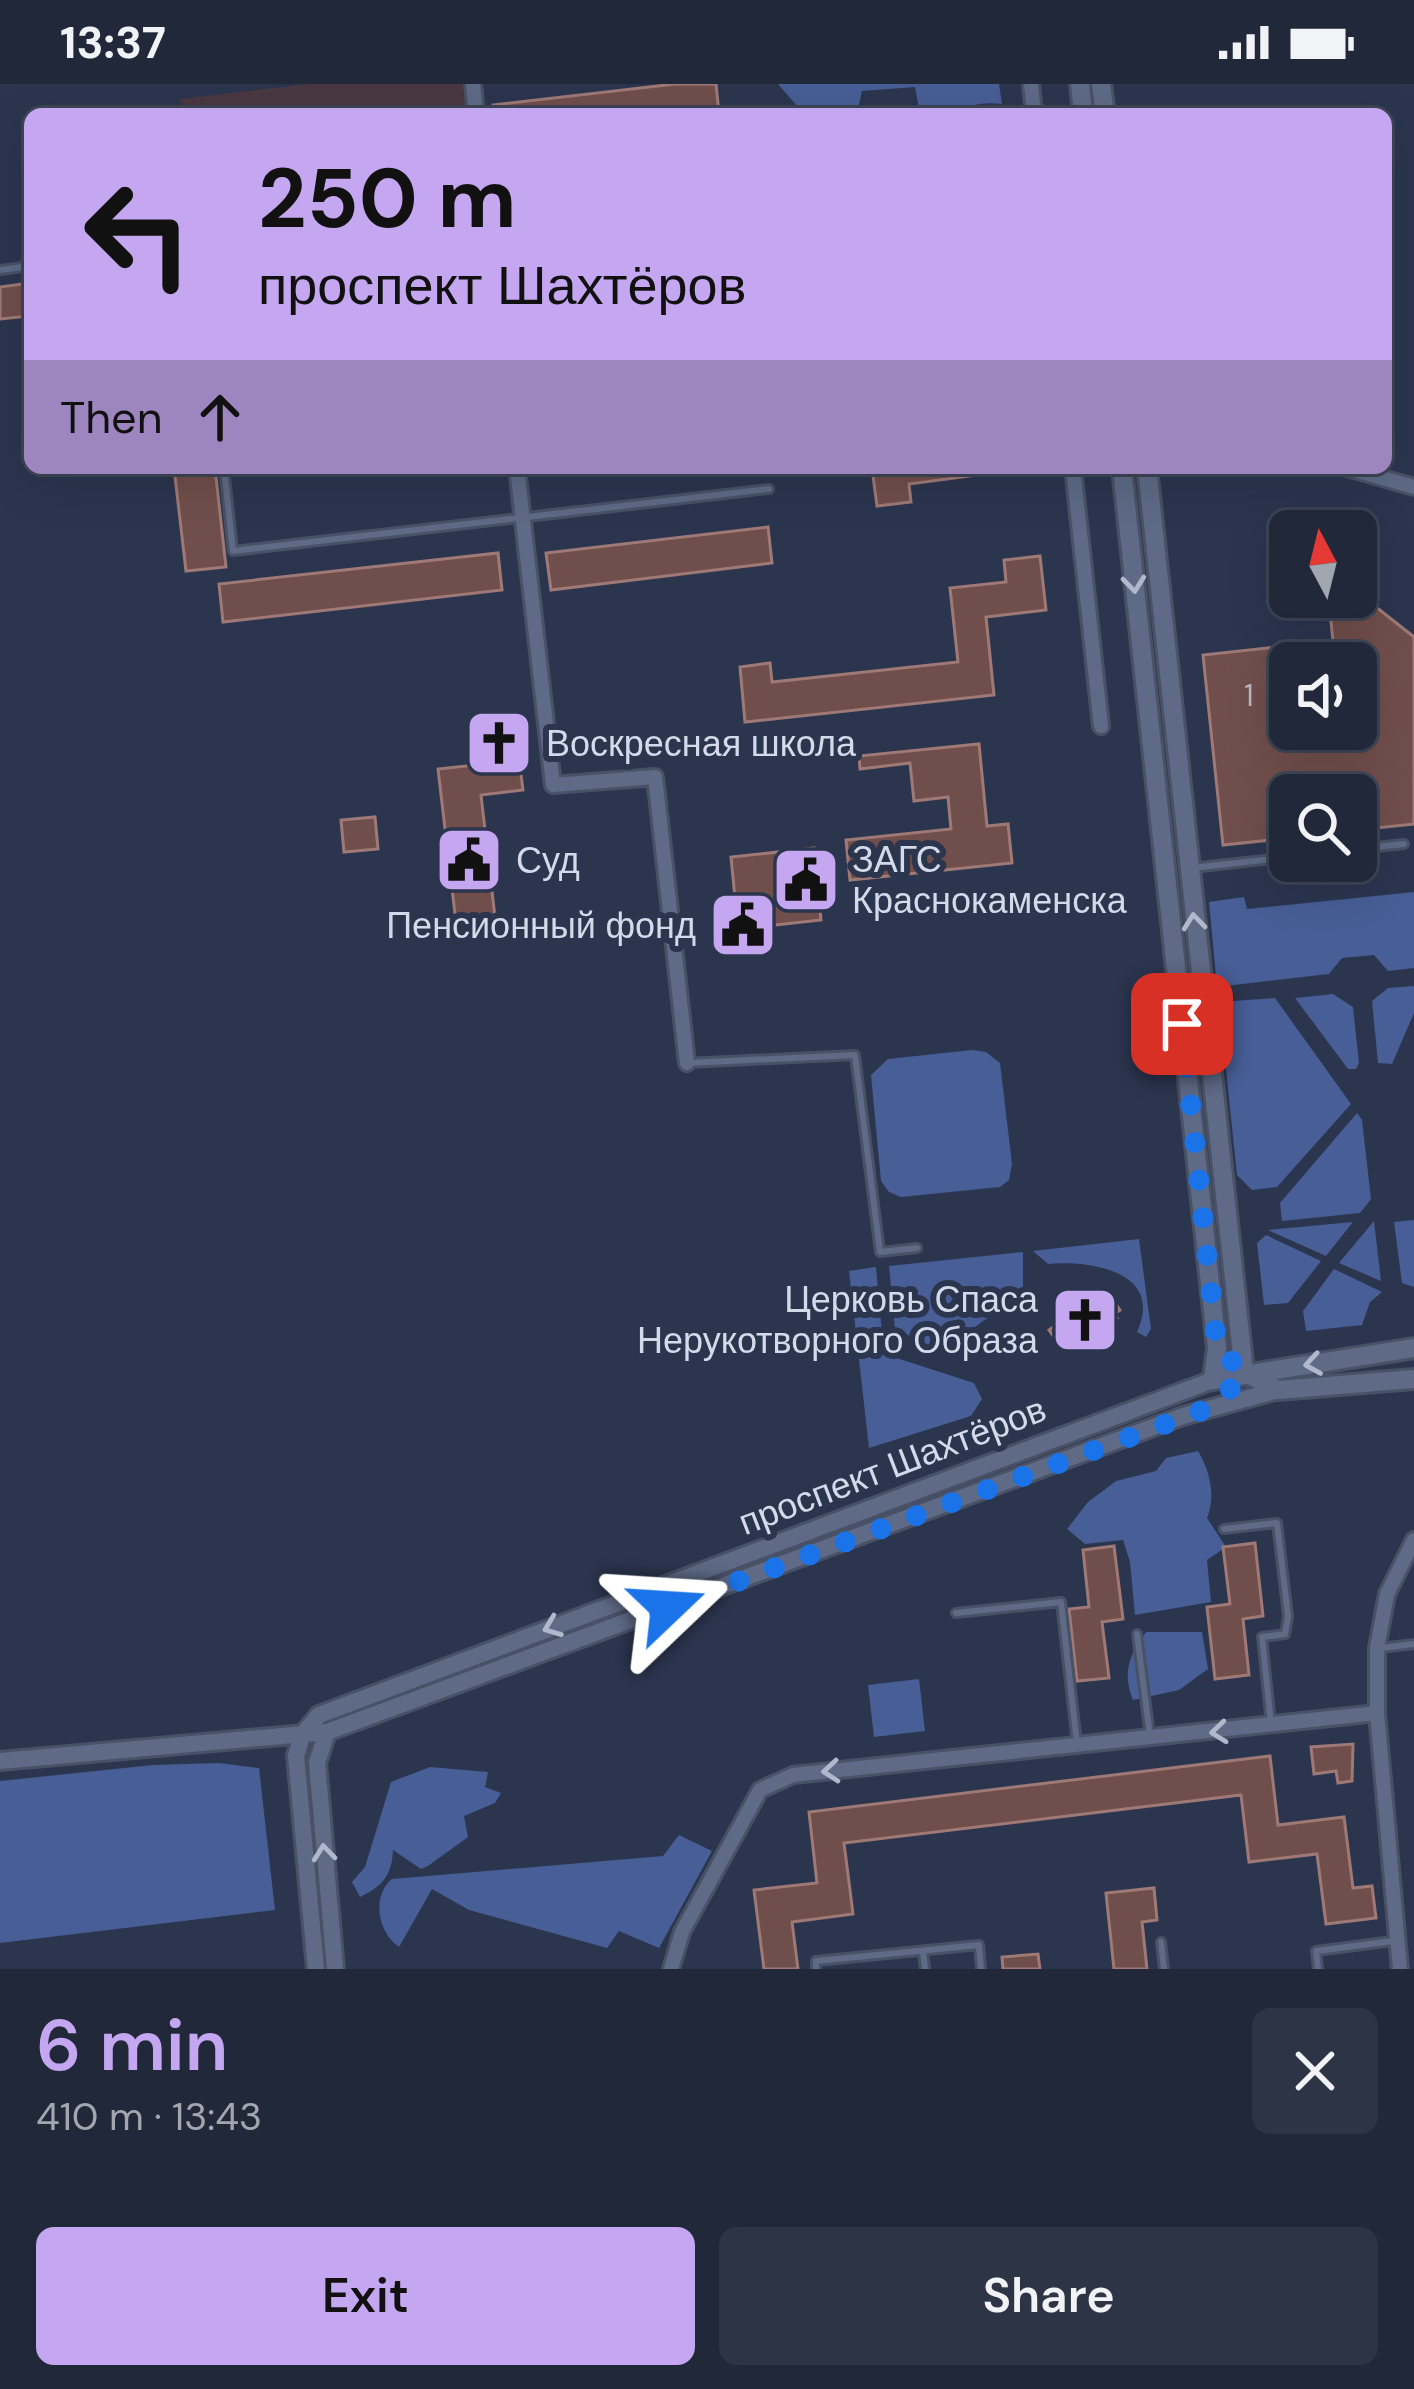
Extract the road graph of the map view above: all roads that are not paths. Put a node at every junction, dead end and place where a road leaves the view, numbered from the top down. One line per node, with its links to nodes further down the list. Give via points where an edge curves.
1 (225, 474): 9 (lane, via 233,551)
2 (518, 474): 9 (street)
3 (1074, 474): 10 (street)
4 (1123, 474): 17 (main road, one-way to 17)
5 (1148, 474): 14 (main road)
6 (1368, 474): 7 (street)
7 (1414, 487)
8 (769, 489): 9 (lane)
9 (522, 517): 15 (street, via 553,785 655,777)
10 (1101, 726)
11 (1404, 844): 12 (lane)
12 (1377, 847)
13 (1269, 859): 14 (lane)
14 (1189, 868): 19 (main road, one-way to 14)
15 (687, 1063): 16 (lane, via 855,1054 880,1252)
16 (917, 1248)
17 (1217, 1348): 19 (main road); 21 (main road)
18 (1414, 1348): 19 (main road, проспект Шахтёров, one-way to 19)
19 (1244, 1372): 21 (main road, проспект Шахтёров); 22 (main road); 23 (street, проспект Шахтёров)
20 (1414, 1378): 22 (main road, проспект Шахтёров)
21 (1213, 1380): 33 (street, проспект Шахтёров, one-way to 33, via 319,1714)
22 (1278, 1390): 23 (street, проспект Шахтёров)
23 (1201, 1411): 32 (street, проспект Шахтёров)
24 (1224, 1529): 31 (lane, via 1277,1523 1288,1616 1285,1634 1262,1637)
25 (1414, 1540): 29 (street, via 1387,1594)
26 (956, 1613): 35 (lane, via 1061,1602)
27 (1136, 1634): 34 (lane)
28 (1414, 1644): 29 (lane)
29 (1377, 1648): 30 (street)
30 (1377, 1714): 31 (street); 37 (street)
31 (1271, 1727): 34 (street, one-way to 34)
32 (327, 1732): 33 (street, проспект Шахтёров); 41 (street, one-way to 32, via 316,1762)
33 (302, 1735): 36 (street, проспект Шахтёров); 40 (street, via 296,1756)
34 (1151, 1739): 35 (street)
35 (1077, 1748): 42 (street, one-way to 42, via 793,1775 760,1790 682,1932)
36 (0, 1761)
37 (1397, 1940): 47 (lane, via 1316,1951); 48 (street)
38 (1161, 1942): 46 (lane)
39 (923, 1951): 43 (lane, via 816,1961); 44 (lane); 45 (lane, via 979,1945)
40 (316, 1969)
41 (335, 1969)
42 (671, 1969)
43 (817, 1969)
44 (925, 1969)
45 (981, 1969)
46 (1164, 1969)
47 (1318, 1969)
48 (1400, 1969)

